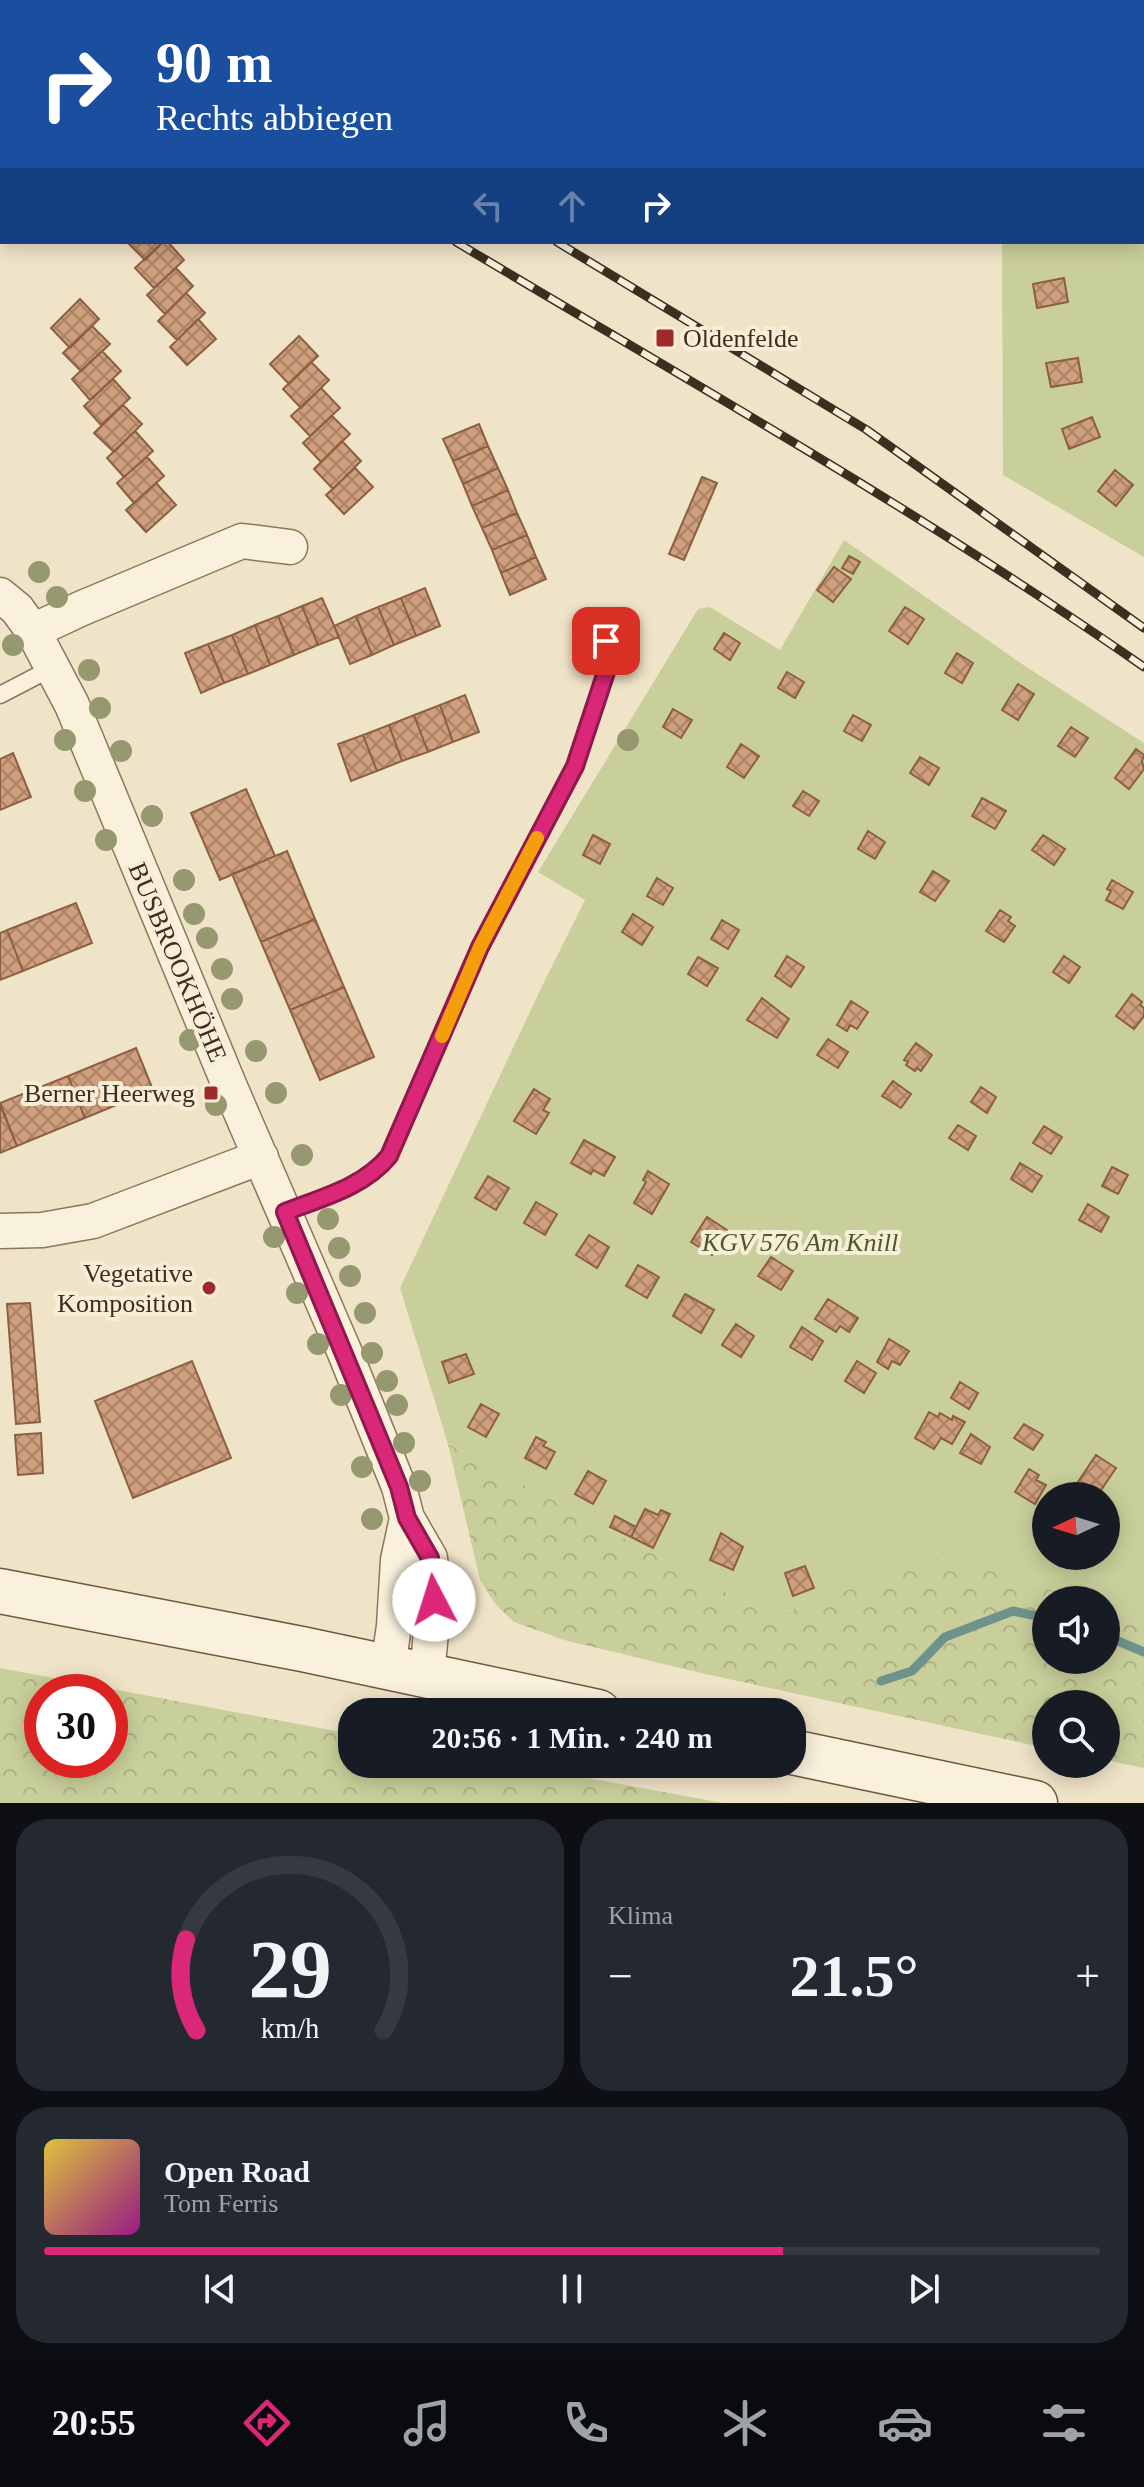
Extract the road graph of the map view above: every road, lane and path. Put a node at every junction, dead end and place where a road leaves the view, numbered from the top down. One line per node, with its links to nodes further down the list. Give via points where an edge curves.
1 (290, 547): 2 (street, BUSBROOKHÖHE, via 242,541 80,609)
2 (13, 613): 4 (street, BUSBROOKHÖHE)
3 (602, 625): 7 (lane, via 611,657 575,766 480,947 389,1156 360,1182)
4 (52, 668): 5 (lane); 6 (street, BUSBROOKHÖHE)
5 (0, 695)
6 (261, 1157): 7 (street, BUSBROOKHÖHE); 8 (street, via 93,1221)
7 (285, 1212): 10 (street, BUSBROOKHÖHE, via 399,1487 407,1518 394,1626)
8 (0, 1231)
9 (0, 1591): 10 (main road)
10 (408, 1671): 11 (main road)
11 (533, 1698)
12 (806, 1755): 13 (main road)
13 (1035, 1803)

